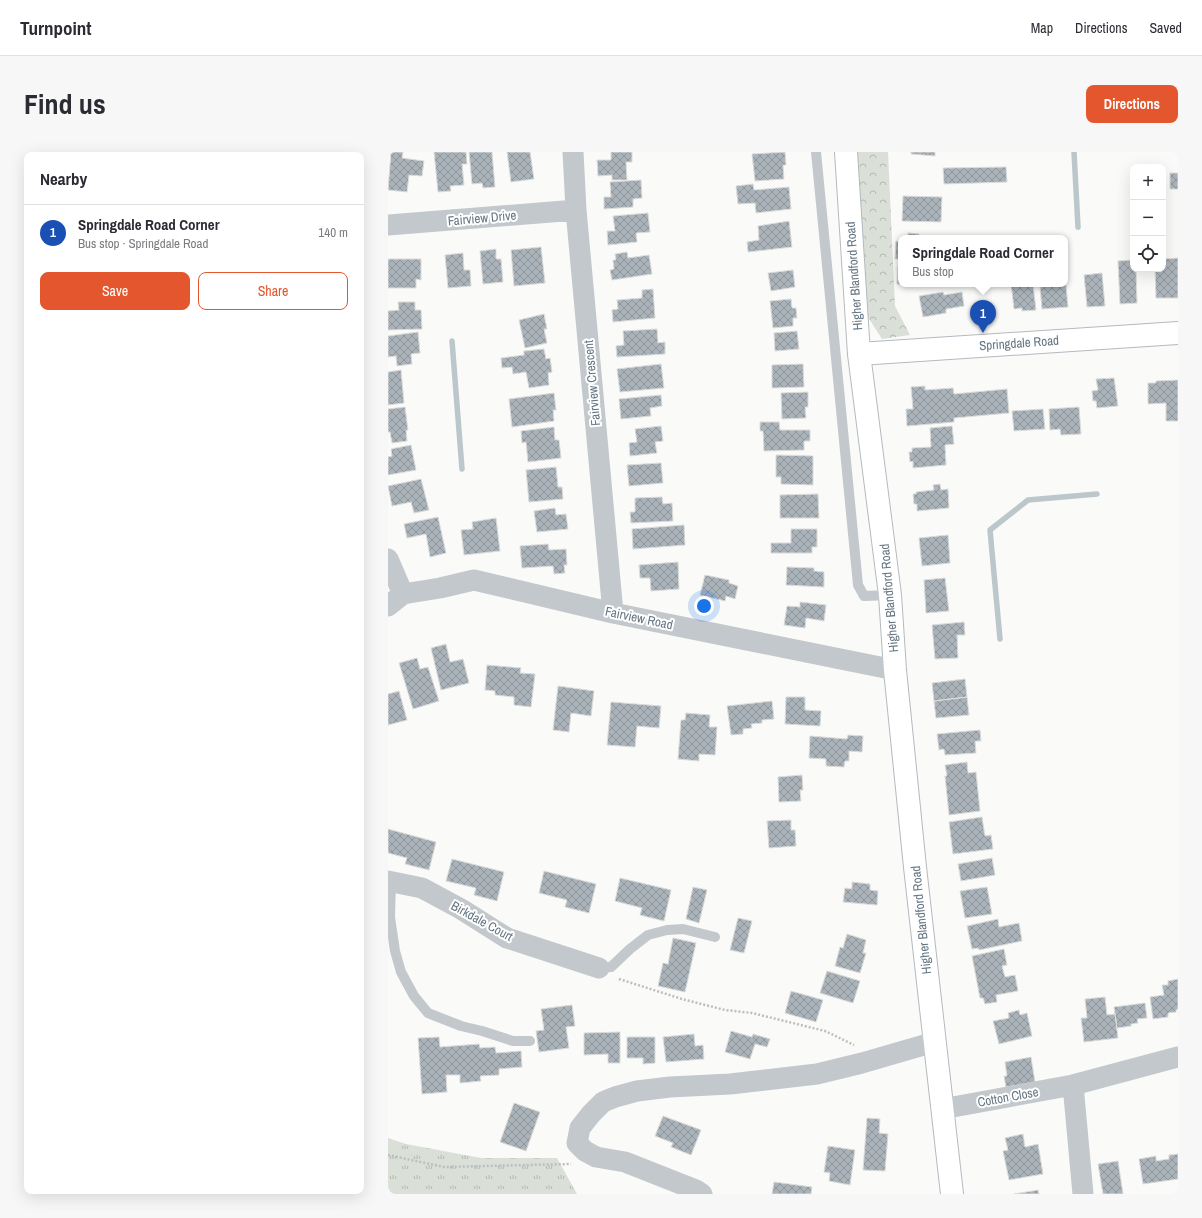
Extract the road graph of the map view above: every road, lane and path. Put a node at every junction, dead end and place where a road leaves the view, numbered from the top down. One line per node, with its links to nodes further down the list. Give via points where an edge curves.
1 (573, 152): 4 (street, Fairview Crescent)
2 (816, 152): 9 (lane, via 858,585 864,596)
3 (846, 152): 7 (main road, Higher Blandford Road)
4 (576, 210): 5 (street, Fairview Drive); 11 (street, Fairview Crescent)
5 (388, 225)
6 (1178, 333): 7 (main road, Springdale Road)
7 (859, 354): 9 (main road, Higher Blandford Road)
8 (388, 559): 10 (street)
9 (890, 595): 12 (main road, Higher Blandford Road)
10 (395, 600): 11 (street, Fairview Road, via 474,580)
11 (614, 613): 12 (street, Fairview Road)
12 (895, 670): 17 (main road, Higher Blandford Road)
13 (390, 881): 15 (street, Birkdale Court, via 422,888 507,938); 16 (lane, via 390,917 401,972 414,996 428,1013 513,1042)
14 (714, 937): 15 (lane, via 683,929 648,935 611,967)
15 (600, 968): 19 (path, via 610,976 682,999 826,1031 852,1043 858,1049)
16 (530, 1041)
17 (935, 1043): 19 (street); 21 (main road, Higher Blandford Road)
18 (1178, 1057): 20 (street, Cotton Close)
19 (862, 1063): 24 (street, via 817,1074 637,1091 603,1102 580,1128 577,1143 585,1152 596,1157 625,1162)
20 (1073, 1085): 21 (street, Cotton Close); 26 (street)
21 (942, 1109): 25 (main road, Higher Blandford Road)
22 (388, 1155): 23 (path, via 444,1168)
23 (571, 1164)
24 (702, 1194)
25 (952, 1194)
26 (1083, 1194)

